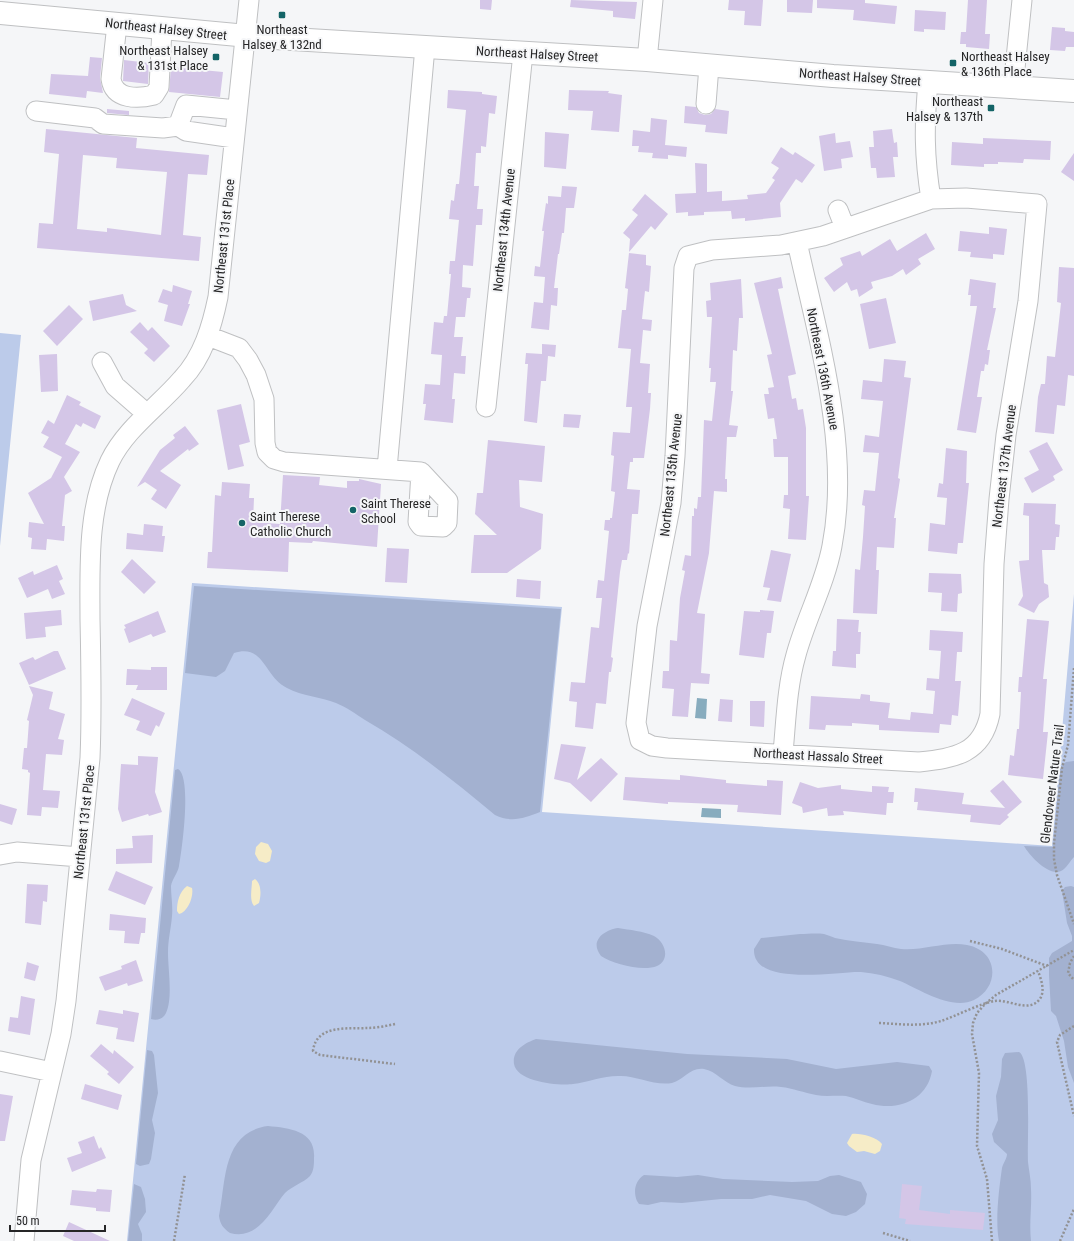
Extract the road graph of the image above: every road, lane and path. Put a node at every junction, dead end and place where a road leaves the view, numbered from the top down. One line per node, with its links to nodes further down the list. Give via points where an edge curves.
1 (249, 0): 7 (street, Northeast 131st Place)
2 (653, 0): 10 (street)
3 (1022, 0): 13 (street)
4 (0, 13): 5 (main road, Northeast Halsey Street)
5 (117, 24): 6 (main road, Northeast Halsey Street); 6 (street, via 111,79 115,91 126,96 154,95 159,87)
6 (162, 28): 7 (main road, Northeast Halsey Street)
7 (245, 36): 8 (main road, Northeast Halsey Street); 16 (street, Northeast 131st Place)
8 (425, 47): 9 (main road, Northeast Halsey Street); 26 (street)
9 (523, 53): 10 (main road, Northeast Halsey Street); 24 (street, Northeast 134th Avenue)
10 (647, 60): 11 (main road, Northeast Halsey Street)
11 (709, 66): 12 (main road, Northeast Halsey Street); 15 (street)
12 (928, 82): 13 (main road, Northeast Halsey Street); 20 (street, via 924,148)
13 (1014, 88): 14 (main road, Northeast Halsey Street)
14 (1074, 91)
15 (706, 104)
16 (237, 110): 18 (street, via 186,105); 19 (street, Northeast 131st Place)
17 (36, 111): 18 (street, via 95,118 103,124 163,128)
18 (178, 126): 19 (street, via 186,131)
19 (234, 138): 22 (street, Northeast 131st Place, via 218,297)
20 (931, 199): 21 (street, via 841,219); 29 (street, Northeast 137th Avenue, via 996,199 1037,204 1028,301 1006,435 999,499 994,557 990,714)
21 (797, 242): 30 (street, Northeast 135th Avenue, via 712,250 688,256 684,268 671,503 648,626 636,723); 31 (street, Northeast 136th Avenue, via 831,394 837,478 832,546 825,576 791,673)
22 (208, 336): 25 (street, Northeast 131st Place, via 184,378); 26 (street, via 239,348 252,366 264,399 266,448 274,459 284,462)
23 (102, 362): 25 (street, via 115,386)
24 (486, 407)
25 (147, 414): 33 (street, Northeast 131st Place, via 124,439 110,460 93,522 90,577 92,720)
26 (387, 469): 27 (street)
27 (421, 472)
28 (1074, 668): 34 (path, Glendoveer Nature Trail, via 1068,745 1062,768 1054,843 1057,875)
29 (986, 729): 31 (street, Northeast Hassalo Street, via 973,748 963,753 919,762)
30 (640, 740): 31 (street, Northeast Hassalo Street, via 652,746)
31 (783, 753)
32 (0, 855): 33 (street, via 18,852)
33 (80, 857): 47 (street, Northeast 131st Place, via 66,1001)
34 (1074, 924)
35 (970, 941): 38 (path, via 1002,949)
36 (1074, 950): 38 (path)
37 (1074, 956): 40 (path, via 1068,969)
38 (1047, 966): 39 (path)
39 (1038, 971): 41 (path); 41 (path, via 1042,996 1036,1003 1022,1006 995,1001)
40 (1074, 980)
41 (985, 1004): 42 (path, via 939,1022); 55 (path, via 977,1013 972,1034 979,1073 977,1146 987,1179)
42 (880, 1022)
43 (395, 1024): 46 (path, via 336,1029 319,1038 313,1051 320,1055)
44 (1074, 1026): 48 (path, via 1060,1035 1057,1042)
45 (0, 1061): 47 (street)
46 (395, 1064)
47 (52, 1072): 52 (street, Northeast 131st Place, via 31,1160)
48 (1074, 1116)
49 (185, 1174): 53 (path)
50 (1074, 1209): 56 (path)
51 (883, 1233): 54 (path)
52 (24, 1241)
53 (174, 1241)
54 (910, 1241)
55 (992, 1241)
56 (1060, 1241)

